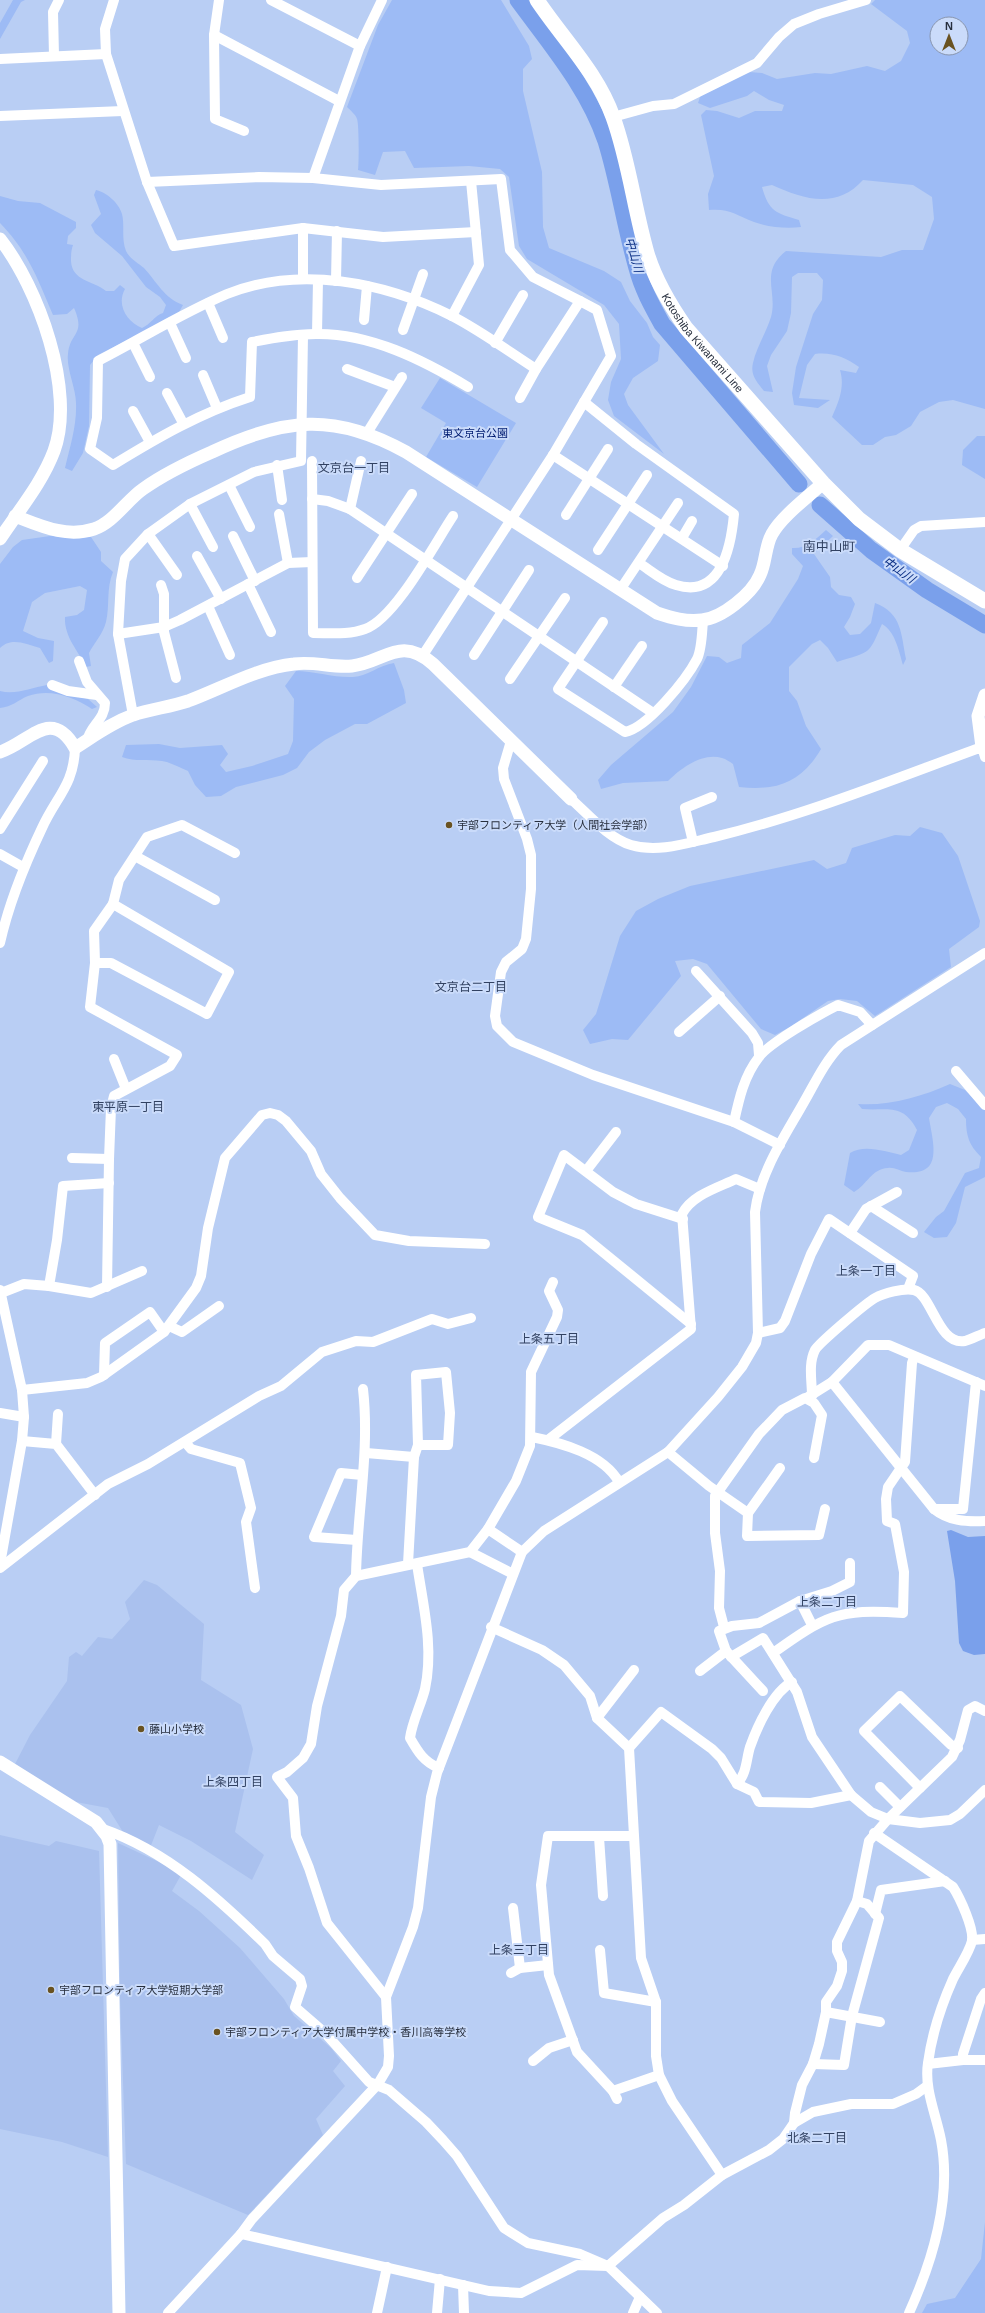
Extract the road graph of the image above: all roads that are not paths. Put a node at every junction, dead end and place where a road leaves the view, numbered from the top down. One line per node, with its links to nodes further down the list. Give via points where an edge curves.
1 (58, 0): 11 (street, via 53,12)
2 (114, 0): 10 (street, via 105,29)
3 (219, 0): 8 (street)
4 (271, 0): 9 (street)
5 (382, 0): 9 (street)
6 (537, 0): 16 (main road, Kotoshiba Kiwanami Line, via 586,65)
7 (866, 0): 16 (street, via 794,24 757,63 674,104 653,106)
8 (214, 35): 13 (street); 17 (street, via 214,119)
9 (360, 46): 13 (street)
10 (106, 54): 11 (street); 14 (street)
11 (54, 56): 12 (street)
12 (0, 59)
13 (339, 101): 18 (street)
14 (123, 111): 15 (street); 20 (street)
15 (0, 116)
16 (613, 117): 67 (main road, Kotoshiba Kiwanami Line, via 648,254 672,307 707,353)
17 (244, 131)
18 (313, 178): 19 (street, via 381,185); 20 (street, via 252,177)
19 (471, 181): 23 (street); 32 (street, via 501,179 510,250 533,277)
20 (147, 182): 21 (street, via 174,246)
21 (303, 228): 22 (street); 26 (street)
22 (337, 231): 23 (street, via 383,237); 28 (street)
23 (476, 232): 34 (street, via 479,265)
24 (0, 239): 78 (street, via 29,284 54,359 60,386 59,432 54,450 37,486)
25 (423, 274): 31 (street)
26 (303, 279): 27 (street); 33 (street, via 267,283 228,294)
27 (318, 280): 28 (street); 39 (street)
28 (336, 281): 29 (street)
29 (367, 286): 31 (street); 35 (street)
30 (523, 295): 42 (street)
31 (413, 300): 34 (street); 37 (street)
32 (580, 301): 45 (street); 53 (street, via 597,310 611,356)
33 (208, 303): 36 (street); 40 (street)
34 (452, 316): 42 (street)
35 (364, 320)
36 (170, 323): 41 (street); 43 (street)
37 (403, 330)
38 (303, 334): 39 (street); 54 (street, via 252,342 250,397); 57 (street)
39 (317, 334): 50 (street, via 345,336 374,343 436,368)
40 (223, 338)
41 (133, 343): 47 (street); 59 (street, via 98,361 97,418 90,449 112,465)
42 (494, 343): 45 (street)
43 (186, 358)
44 (347, 368): 49 (street)
45 (536, 369): 52 (street)
46 (203, 375): 54 (street)
47 (150, 377)
48 (402, 377): 49 (street)
49 (395, 387): 58 (street)
50 (468, 387)
51 (167, 393): 56 (street)
52 (520, 398)
53 (584, 402): 61 (street); 98 (street, via 636,444 734,514)
54 (217, 408): 56 (street)
55 (133, 411): 59 (street)
56 (183, 423): 59 (street)
57 (302, 424): 58 (street, via 326,424); 64 (street, via 301,461); 78 (street, via 257,432 201,457 142,489 105,524 96,529 77,532 54,530)
58 (367, 433): 80 (street, via 406,452)
59 (150, 442)
60 (608, 449): 66 (street)
61 (552, 455): 66 (street); 80 (street)
62 (312, 461): 70 (street)
63 (361, 461): 75 (street)
64 (277, 465): 68 (street); 71 (street)
65 (647, 475): 74 (street)
66 (589, 479): 74 (street); 77 (street)
67 (823, 483): 92 (main road, Kotoshiba Kiwanami Line, via 859,519); 111 (street, via 771,535 760,576 745,595 727,609)
68 (229, 484): 73 (street); 84 (street)
69 (412, 494): 85 (street)
70 (312, 499): 75 (street, via 328,501); 95 (street)
71 (282, 500)
72 (678, 503): 83 (street)
73 (190, 504): 86 (street); 90 (street)
74 (628, 504): 83 (street); 91 (street)
75 (350, 509): 85 (street)
76 (280, 514): 97 (street)
77 (566, 514)
78 (15, 516): 89 (street)
79 (453, 516): 94 (street)
80 (511, 519): 104 (street); 105 (street)
81 (692, 521): 88 (street)
82 (985, 522): 92 (street, via 921,526 914,530)
83 (663, 526): 88 (street); 96 (street)
84 (250, 527)
85 (386, 533): 94 (street); 101 (street)
86 (148, 534): 100 (street); 115 (street, via 125,559)
87 (233, 536): 102 (street)
88 (682, 538): 98 (street)
89 (0, 539)
90 (213, 547)
91 (598, 550)
92 (900, 550): 108 (main road, Kotoshiba Kiwanami Line)
93 (197, 556): 107 (street)
94 (425, 559): 95 (street, via 384,618 366,629 348,633 313,633); 104 (street)
95 (312, 562): 97 (street)
96 (639, 562): 98 (street, via 668,582 683,586 708,582); 105 (street)
97 (288, 563): 102 (street)
98 (723, 566)
99 (529, 570): 110 (street)
100 (177, 575)
101 (357, 578)
102 (252, 582): 107 (street); 114 (street)
103 (161, 586): 113 (street, via 164,594)
104 (467, 587): 110 (street); 119 (street)
105 (620, 590): 111 (street, via 657,613 683,620)
106 (565, 598): 116 (street)
107 (221, 599): 109 (street)
108 (985, 601)
109 (208, 606): 113 (street); 118 (street)
110 (502, 612): 116 (street); 120 (street)
111 (703, 620): 129 (street, via 697,658 666,701)
112 (603, 622): 122 (street)
113 (164, 627): 115 (street); 123 (street)
114 (271, 632)
115 (118, 634): 130 (street)
116 (539, 637): 122 (street); 124 (street)
117 (642, 646): 126 (street)
118 (230, 655)
119 (423, 655): 130 (street, via 396,650 352,666 311,663 276,667 188,701); 132 (street)
120 (474, 655)
121 (79, 661): 127 (street, via 82,674)
122 (576, 662): 126 (street); 129 (street, via 558,689 625,732 633,731)
123 (176, 678)
124 (510, 679)
125 (52, 685): 127 (street, via 73,692)
126 (614, 687): 129 (street)
127 (97, 695): 131 (street, via 105,703 105,710)
128 (985, 695): 135 (street, via 978,716)
129 (653, 714)
130 (133, 715): 131 (street, via 105,727)
131 (87, 741): 133 (street)
132 (511, 741): 138 (street); 159 (street, via 504,779 527,839 531,856 531,888 526,939 522,948 506,962 501,972 495,1016 497,1026 513,1042 593,1075)
133 (75, 748): 134 (street, via 64,734 46,728); 144 (street, via 72,775 47,817)
134 (0, 752)
135 (983, 752): 140 (street, via 771,821)
136 (43, 761): 139 (street)
137 (712, 797): 140 (street, via 685,808)
138 (571, 798): 140 (street, via 611,833 629,844 656,848)
139 (0, 829)
140 (693, 842)
141 (235, 853): 143 (street, via 182,825 147,837)
142 (0, 854): 144 (street)
143 (135, 856): 145 (street); 146 (street, via 120,880)
144 (23, 867): 147 (street, via 10,902)
145 (216, 900)
146 (113, 904): 149 (street, via 94,931); 149 (street, via 229,972 207,1014 111,963)
147 (0, 943)
148 (985, 953): 152 (street)
149 (95, 963): 157 (street, via 90,1007 177,1055 170,1066)
150 (696, 970): 151 (street)
151 (720, 996): 153 (street); 154 (street, via 758,1043)
152 (872, 1025): 154 (street, via 860,1012 838,1005 786,1035); 161 (street, via 832,1054)
153 (679, 1032)
154 (759, 1055): 159 (street, via 748,1072)
155 (114, 1059): 157 (street)
156 (956, 1071): 158 (street)
157 (126, 1089): 163 (street, via 114,1096 111,1108)
158 (985, 1105)
159 (734, 1122): 161 (street)
160 (616, 1132): 164 (street)
161 (780, 1145): 166 (street)
162 (72, 1158): 163 (street)
163 (109, 1159): 165 (street)
164 (586, 1171): 169 (street, via 613,1192 636,1204); 181 (street, via 564,1155 538,1217 582,1235)
165 (108, 1183): 175 (street, via 63,1186 58,1240); 176 (street)
166 (760, 1188): 169 (street, via 736,1179 694,1199 682,1214); 184 (street, via 755,1212)
167 (897, 1192): 168 (street)
168 (871, 1206): 170 (street, via 866,1209); 171 (street)
169 (683, 1219): 181 (street)
170 (850, 1233): 177 (street, via 913,1276); 184 (street, via 829,1219 811,1254 783,1324 780,1328)
171 (913, 1233)
172 (485, 1244): 182 (street, via 409,1241 375,1235 321,1174 311,1151 286,1121 270,1113 262,1115 226,1158 208,1228 201,1276 196,1288)
173 (142, 1271): 176 (street)
174 (554, 1282): 195 (street, via 549,1291 558,1310 557,1317 531,1372 529,1422)
175 (49, 1286): 176 (street, via 91,1294); 178 (street, via 24,1284)
176 (106, 1287)
177 (908, 1290): 183 (street, via 921,1293 934,1317 951,1337 965,1341); 191 (street, via 875,1298 816,1349 811,1362)
178 (0, 1291): 190 (street)
179 (219, 1306): 182 (street, via 182,1332)
180 (471, 1318): 198 (street, via 448,1324 432,1319 373,1342 356,1341 322,1352 281,1386)
181 (691, 1324): 196 (street, via 691,1329)
182 (166, 1329): 186 (street); 186 (street, via 150,1312 105,1343)
183 (985, 1332)
184 (758, 1333): 201 (street, via 756,1343 742,1367)
185 (914, 1357): 187 (street, via 889,1345 868,1345); 188 (street); 205 (street, via 905,1462)
186 (104, 1375): 190 (street, via 87,1383)
187 (832, 1382): 191 (street); 205 (street)
188 (980, 1384): 212 (street, via 963,1509)
189 (363, 1389): 202 (street)
190 (22, 1390): 194 (street)
191 (808, 1397): 204 (street, via 822,1415); 209 (street, via 782,1410 759,1434)
192 (0, 1413): 194 (street)
193 (58, 1414): 199 (street)
194 (24, 1416): 197 (street)
195 (532, 1437): 196 (street); 215 (street, via 516,1481)
196 (548, 1440): 208 (street, via 604,1464)
197 (22, 1441): 199 (street); 220 (street)
198 (185, 1442): 210 (street, via 108,1484); 225 (street, via 191,1449 240,1463 251,1508 246,1522)
199 (56, 1444): 210 (street)
200 (418, 1445): 200 (street, via 416,1376 446,1372 450,1413 448,1445); 203 (street)
201 (668, 1452): 208 (street); 209 (street)
202 (366, 1453): 203 (street); 207 (street)
203 (414, 1457): 221 (street)
204 (814, 1458)
205 (902, 1467): 212 (street); 227 (street, via 888,1487 886,1499 887,1521 895,1524 904,1572 903,1613 849,1612)
206 (780, 1468): 213 (street)
207 (362, 1475): 216 (street); 216 (street, via 341,1473 314,1536)
208 (619, 1482): 218 (street, via 544,1531)
209 (718, 1492): 213 (street); 229 (street, via 714,1508 720,1570 718,1608)
210 (95, 1495): 222 (street)
211 (825, 1509): 213 (street, via 819,1535 747,1536)
212 (934, 1509): 214 (street, via 943,1516 957,1520)
213 (748, 1513)
214 (985, 1521)
215 (488, 1529): 217 (street); 218 (street)
216 (357, 1540): 224 (street)
217 (470, 1552): 221 (street); 223 (street)
218 (522, 1552): 223 (street)
219 (850, 1563): 226 (street, via 850,1582 832,1591)
220 (0, 1564)
221 (413, 1564): 224 (street); 241 (street, via 428,1638 428,1664 425,1688 410,1738 421,1757)
222 (0, 1568)
223 (513, 1574): 228 (street)
224 (356, 1576): 263 (street, via 344,1590 341,1616 317,1706 311,1744 303,1758 277,1777 293,1798 296,1836 327,1923)
225 (255, 1588)
226 (800, 1601): 227 (street); 229 (street, via 759,1623)
227 (812, 1625): 230 (street)
228 (492, 1628): 237 (street, via 542,1650 564,1665 590,1696); 241 (street)
229 (724, 1628): 231 (street, via 719,1631)
230 (773, 1653): 231 (street, via 763,1638); 234 (street)
231 (728, 1654): 233 (street); 235 (street)
232 (634, 1670): 237 (street)
233 (700, 1671)
234 (792, 1682): 242 (street, via 783,1686 777,1694 758,1728 750,1746 742,1778); 246 (street, via 802,1702 812,1737)
235 (762, 1691)
236 (985, 1711): 239 (street, via 975,1706 968,1710)
237 (596, 1718): 238 (street)
238 (629, 1748): 242 (street, via 661,1712 712,1749 721,1758); 251 (street)
239 (958, 1748): 244 (street); 244 (street, via 951,1745 900,1696 864,1731)
240 (0, 1762): 249 (street, via 96,1822)
241 (439, 1768): 263 (street, via 431,1797 418,1908)
242 (737, 1784): 246 (street, via 754,1792 759,1802 811,1803)
243 (880, 1787): 247 (street)
244 (920, 1788): 247 (street)
245 (985, 1790): 248 (street, via 950,1820 920,1823)
246 (851, 1795): 248 (street, via 871,1812)
247 (900, 1807): 248 (street)
248 (888, 1819): 250 (street)
249 (103, 1830): 275 (street, via 124,1836 172,1865 195,1880 234,1914 265,1944 273,1956 300,1979 302,1986 295,2007 324,2033 369,2082); 285 (street, via 110,1844)
250 (874, 1833): 253 (street); 255 (street, via 869,1841)
251 (633, 1836): 252 (street); 264 (street, via 641,1958)
252 (598, 1837): 254 (street); 261 (street, via 548,1836 541,1884)
253 (945, 1881): 257 (street, via 881,1890); 259 (street, via 953,1887 961,1901)
254 (603, 1896)
255 (857, 1901): 257 (street, via 867,1904); 265 (street, via 838,1942 837,1951 842,1962 842,1971 837,1986 826,2002)
256 (513, 1908): 261 (street, via 516,1970)
257 (875, 1914): 266 (street, via 879,1918)
258 (985, 1939): 259 (street)
259 (972, 1940): 273 (street, via 941,2008)
260 (600, 1950): 264 (street, via 604,1993)
261 (548, 1965): 268 (street, via 549,1975)
262 (985, 1994): 269 (street, via 978,2006)
263 (386, 1996): 275 (street, via 388,2067)
264 (656, 2002): 274 (street, via 656,2056)
265 (826, 2012): 266 (street); 272 (street)
266 (852, 2016): 267 (street); 272 (street, via 844,2065)
267 (880, 2022)
268 (573, 2040): 271 (street, via 549,2048); 274 (street, via 577,2052 615,2095)
269 (963, 2060): 270 (street); 273 (street)
270 (985, 2060)
271 (533, 2062)
272 (813, 2064): 277 (street, via 802,2085)
273 (928, 2064): 276 (street)
274 (659, 2075): 278 (street, via 672,2101)
275 (378, 2084): 279 (street); 280 (street, via 407,2104 443,2140 457,2156 504,2228 528,2243 580,2254)
276 (927, 2086): 277 (street, via 893,2104 834,2106 813,2112); 292 (street, via 941,2140 944,2164 943,2199 921,2287)
277 (794, 2123): 278 (street, via 784,2139)
278 (722, 2175): 280 (street, via 653,2226)
279 (241, 2234): 281 (street); 286 (street)
280 (608, 2266): 283 (street, via 577,2265 521,2293 506,2293); 284 (street)
281 (387, 2267): 282 (street); 287 (street)
282 (440, 2279): 283 (street); 288 (street)
283 (463, 2285): 289 (street)
284 (640, 2297): 290 (street); 291 (street)
285 (119, 2313)
286 (168, 2313)
287 (378, 2313)
288 (437, 2313)
289 (464, 2313)
290 (633, 2313)
291 (656, 2313)
292 (909, 2313)

